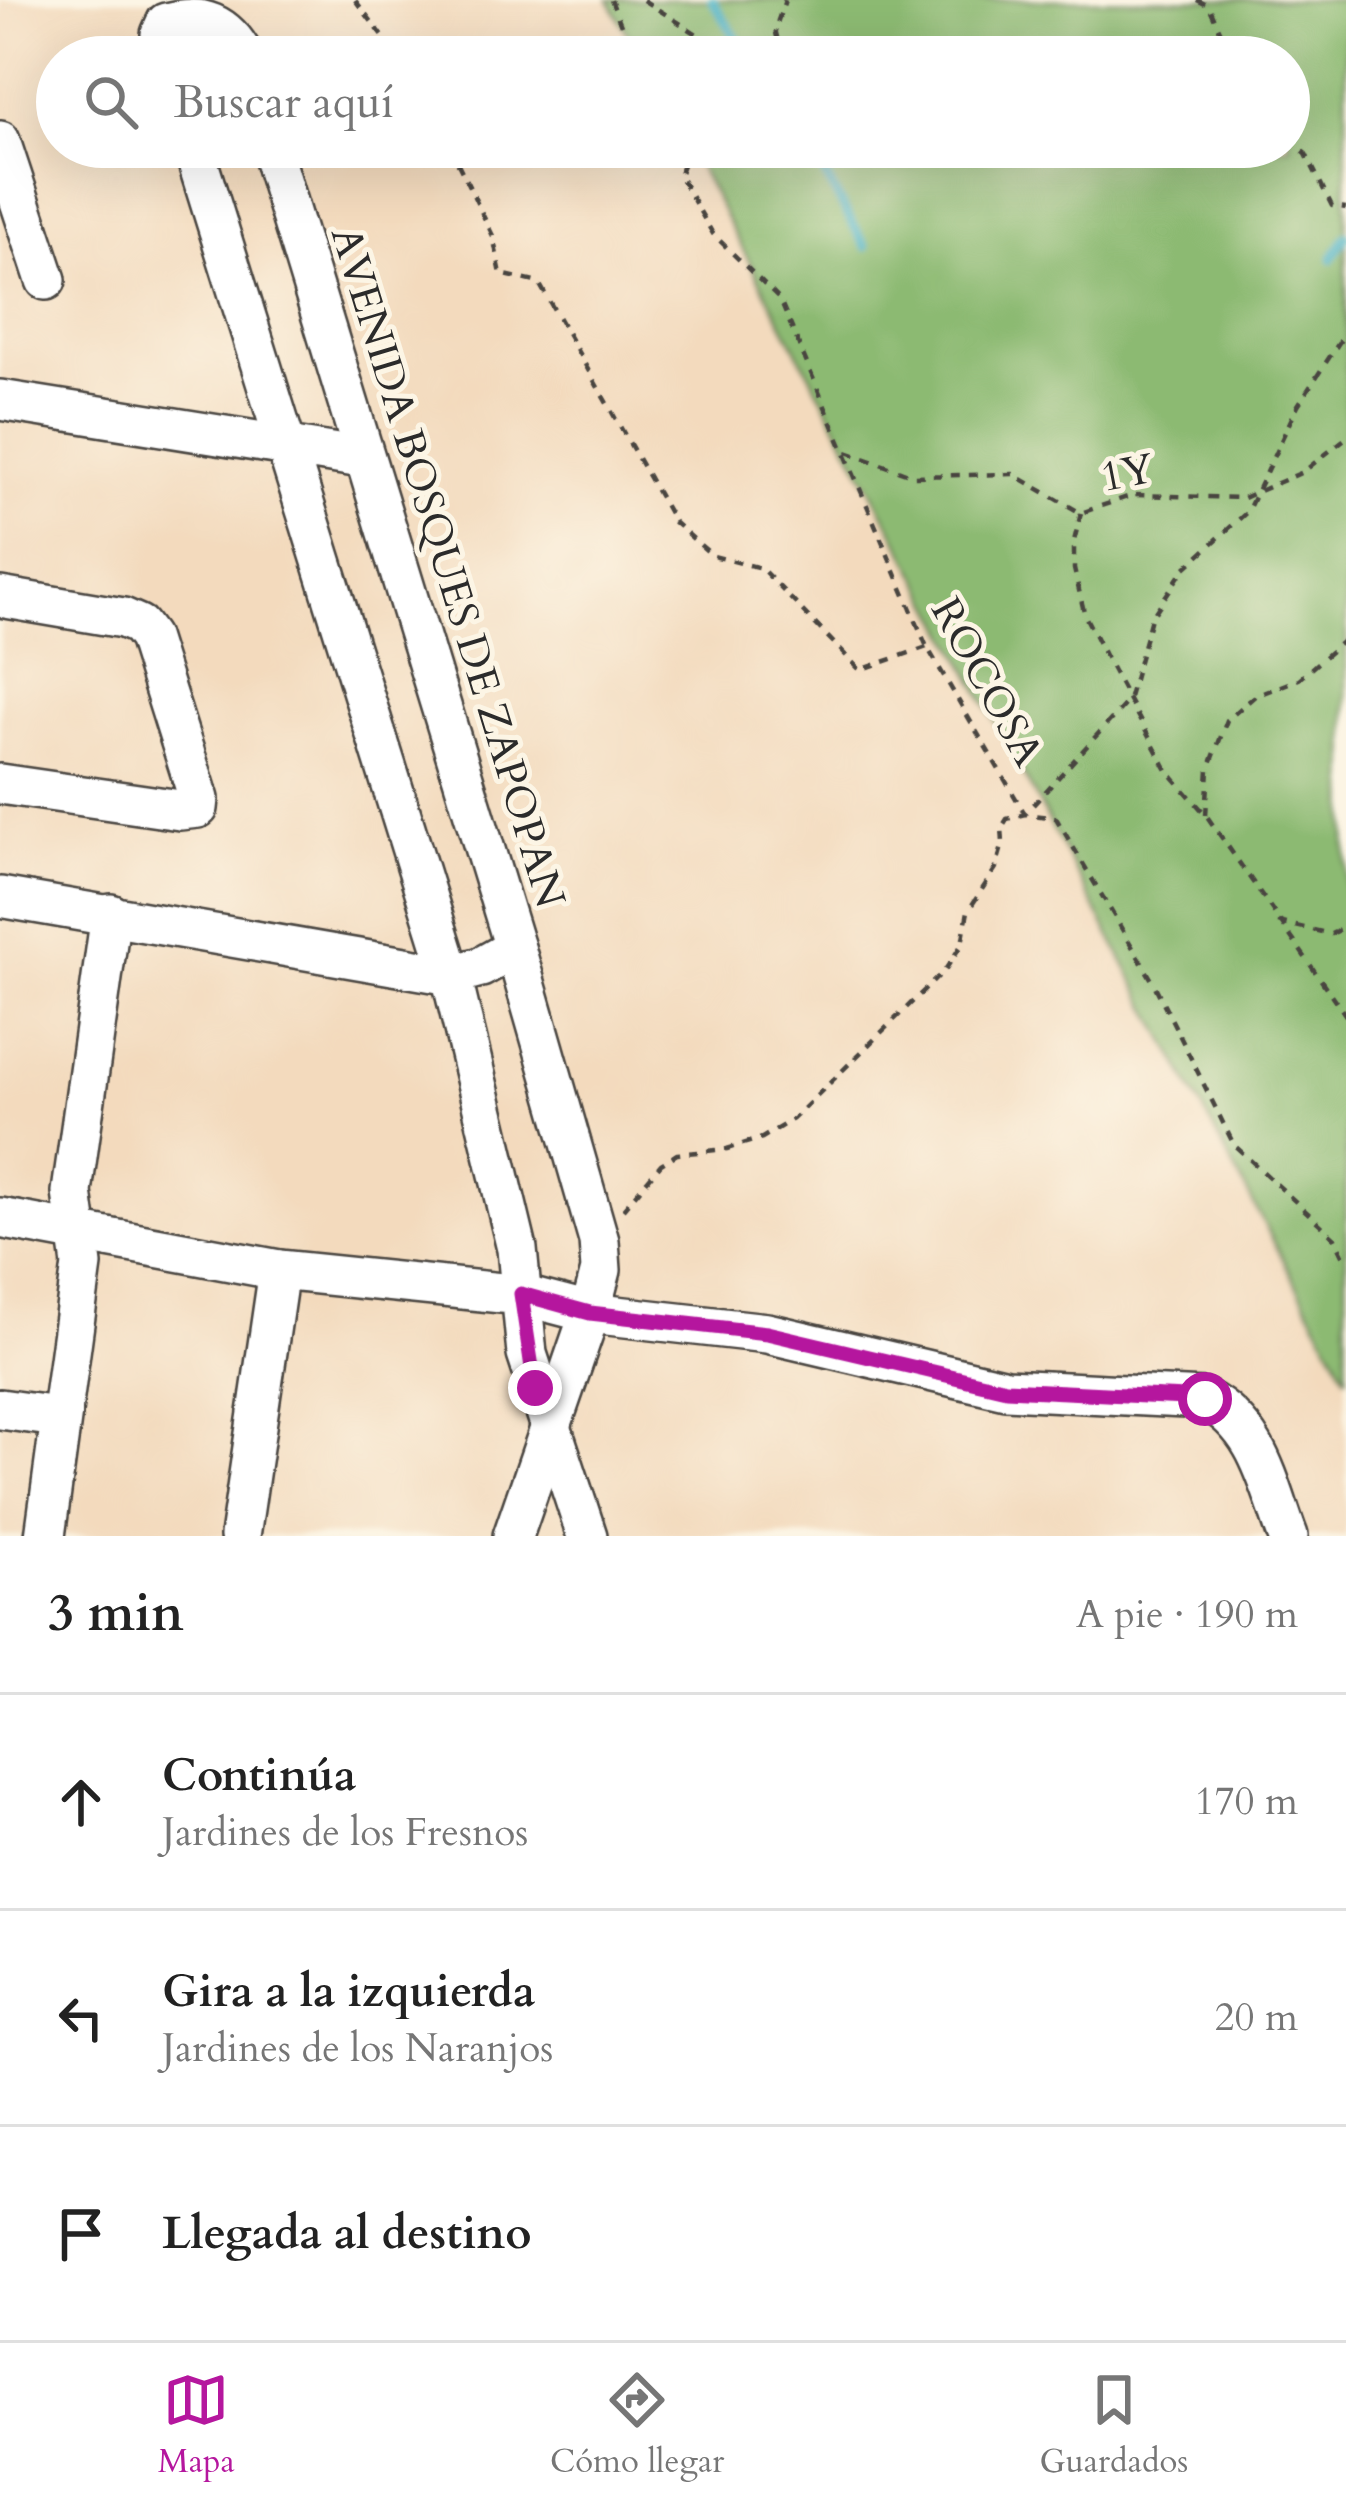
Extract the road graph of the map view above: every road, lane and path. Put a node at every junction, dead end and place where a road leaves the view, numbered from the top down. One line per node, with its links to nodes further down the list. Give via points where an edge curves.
1 (355, 0): 8 (path)
2 (611, 0): 9 (path)
3 (643, 0): 10 (path)
4 (785, 0): 11 (path)
5 (1197, 0): 12 (path, via 1209,6)
6 (161, 36): 7 (street, via 166,23 185,18 209,20)
7 (231, 36)
8 (383, 36)
9 (626, 36)
10 (699, 36)
11 (777, 36)
12 (1223, 36)
13 (0, 141): 19 (street)
14 (1310, 162): 20 (path, via 1332,206)
15 (199, 168): 25 (street)
16 (276, 168): 27 (street, AVENIDA BOSQUES DE ZAPOPAN)
17 (460, 168): 32 (path, via 493,236 501,274 539,283 674,522 713,556 761,568 860,670)
18 (682, 168): 26 (path, ROCOSA, via 679,176 713,234 780,300)
19 (10, 206): 21 (street)
20 (1346, 208)
21 (46, 280)
22 (1346, 332): 28 (path, via 1298,405)
23 (0, 400): 25 (street)
24 (1346, 438): 28 (path, 1Y, via 1303,472)
25 (285, 446): 27 (street); 42 (street)
26 (844, 452): 29 (path, 1Y, via 914,476 1013,474); 32 (path, ROCOSA)
27 (362, 458): 41 (street, AVENIDA BOSQUES DE ZAPOPAN)
28 (1260, 491): 29 (path, 1Y, via 1243,498 1133,495); 33 (path, via 1184,570 1151,618)
29 (1081, 513): 33 (path, via 1074,569 1085,616)
30 (0, 597): 34 (street, via 139,625 199,799 198,808 180,811)
31 (1346, 638): 36 (path, via 1299,679 1255,696 1227,720 1209,769)
32 (927, 647): 35 (path, ROCOSA)
33 (1129, 701): 35 (path); 36 (path, via 1167,770)
34 (0, 784)
35 (1025, 814): 46 (path, via 1002,827 996,868 968,910 962,944 945,970 793,1119 727,1149 677,1154); 47 (path, ROCOSA, via 1056,818 1152,980 1234,1144 1335,1238)
36 (1206, 815): 39 (path)
37 (0, 897): 38 (street)
38 (111, 914): 42 (street); 45 (street, via 72,1192)
39 (1278, 922): 40 (path, via 1331,934); 43 (path)
40 (1346, 927)
41 (515, 948): 42 (street, AVENIDA BOSQUES DE ZAPOPAN); 46 (street)
42 (452, 975): 49 (street)
43 (1346, 1016)
44 (0, 1218): 45 (street)
45 (76, 1234): 48 (street); 52 (street, via 82,1265)
46 (599, 1240): 50 (street)
47 (1346, 1261)
48 (279, 1270): 49 (street); 55 (street)
49 (521, 1294): 50 (street); 53 (street, via 527,1354)
50 (590, 1313): 53 (street); 58 (street, via 767,1333 1006,1389 1205,1399 1249,1433)
51 (0, 1409): 52 (street)
52 (58, 1417): 54 (street)
53 (550, 1430): 56 (street); 57 (street)
54 (45, 1536)
55 (240, 1536)
56 (513, 1536)
57 (587, 1536)
58 (1288, 1536)

